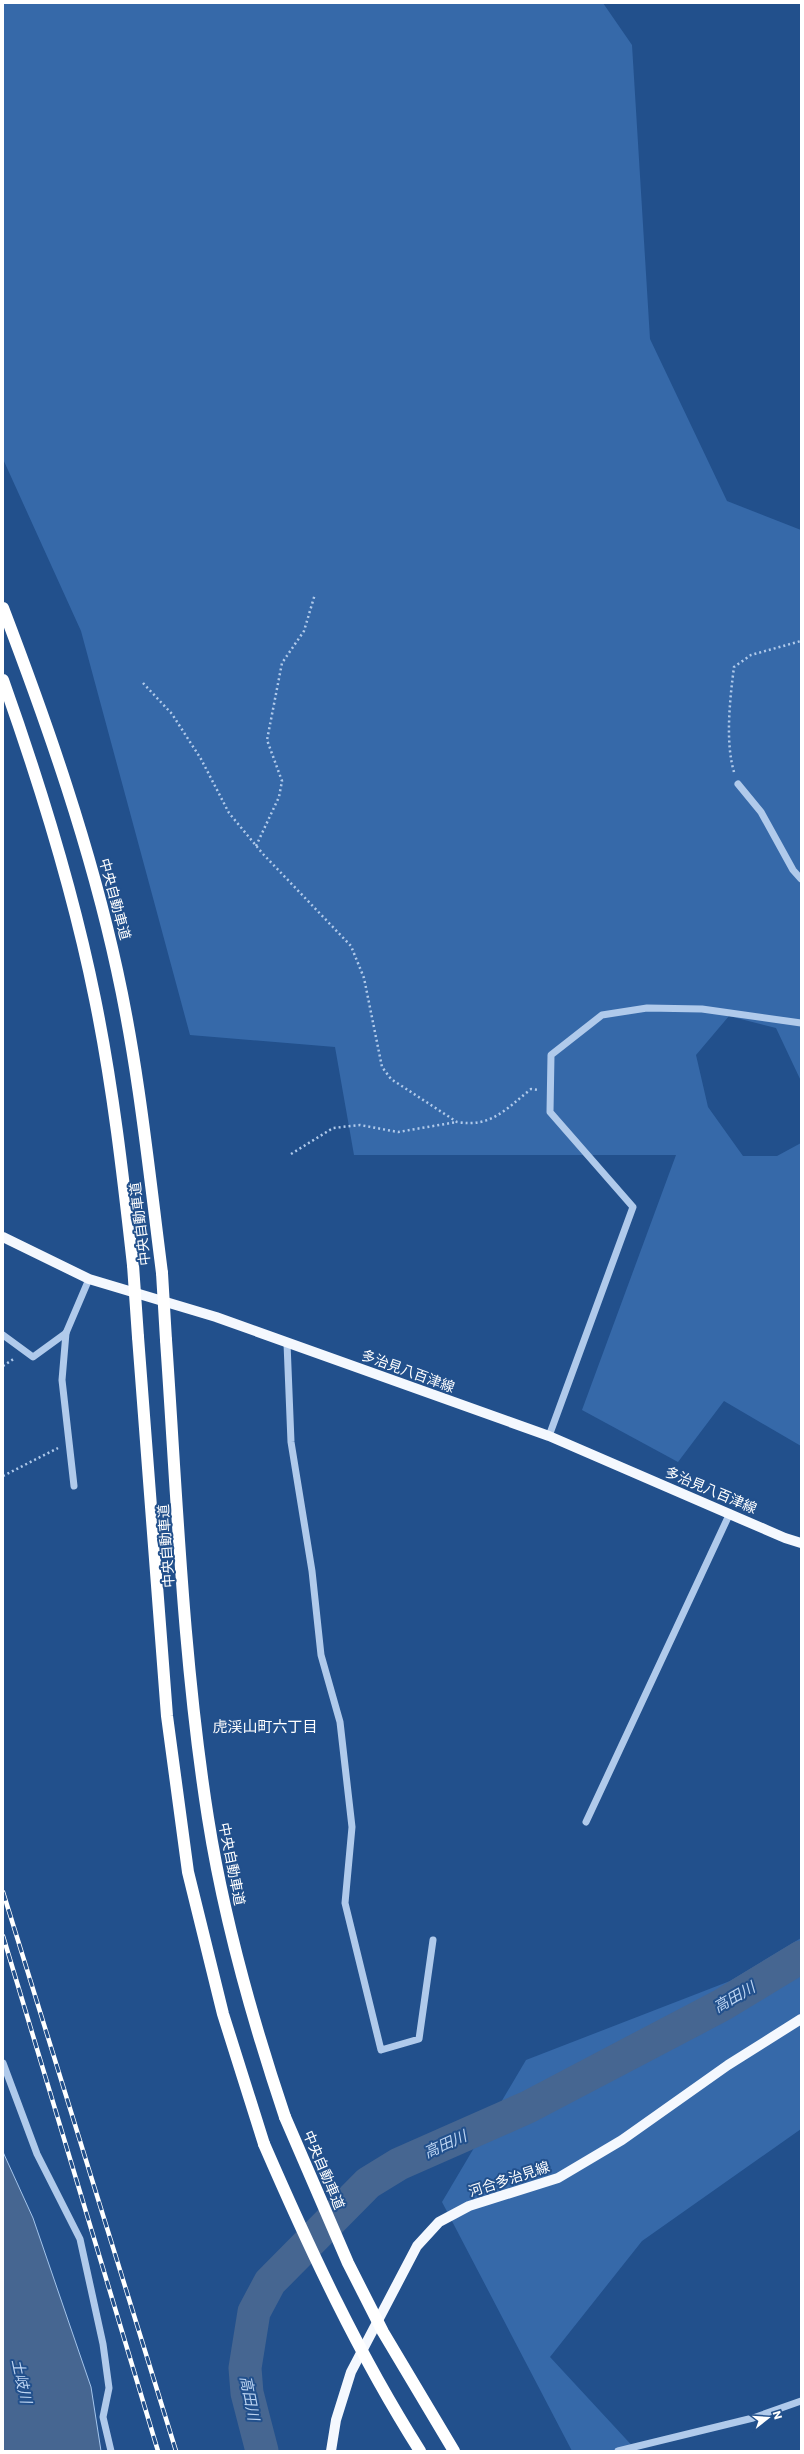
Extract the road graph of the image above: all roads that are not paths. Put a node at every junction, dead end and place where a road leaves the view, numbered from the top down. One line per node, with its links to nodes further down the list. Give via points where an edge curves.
1 (3, 608): 23 (highway, 中央自動車道, bridge, via 53,742 78,821 117,969 132,1044 162,1273 190,1665 208,1818 238,1966 285,2117 348,2263 383,2332)
2 (3, 680): 22 (highway, 中央自動車道, bridge, via 53,831 95,998 119,1139 138,1337 160,1636 175,1782 186,1857 204,1946 264,2144 330,2291 366,2361)
3 (738, 784): 4 (street, via 761,812 793,870)
4 (801, 879)
5 (801, 1023): 11 (street, via 702,1009 647,1008 602,1015 551,1055 550,1112 633,1207)
6 (3, 1237): 7 (main road, 多治見八百津線)
7 (89, 1279): 8 (street); 10 (main road, 多治見八百津線, via 216,1317)
8 (66, 1332): 9 (street, via 33,1357); 12 (street, via 62,1380)
9 (3, 1335)
10 (287, 1343): 11 (main road, 多治見八百津線); 16 (street, via 291,1442 312,1571 321,1655 340,1722 352,1827 345,1903 381,2050 419,2039)
11 (549, 1436): 13 (main road, 多治見八百津線)
12 (74, 1486)
13 (730, 1513): 14 (main road, 多治見八百津線); 15 (street)
14 (801, 1543)
15 (586, 1822)
16 (433, 1940)
17 (801, 2019): 21 (main road, 河合多治見線, via 728,2065 622,2140 558,2178 469,2206 438,2222 417,2246 351,2372 336,2420)
18 (3, 2063): 20 (street, via 37,2154 80,2239 103,2344 109,2388 103,2416)
19 (801, 2401): 24 (street, via 753,2418)
20 (111, 2451)
21 (332, 2451)
22 (420, 2451)
23 (454, 2451)
24 (618, 2451)

